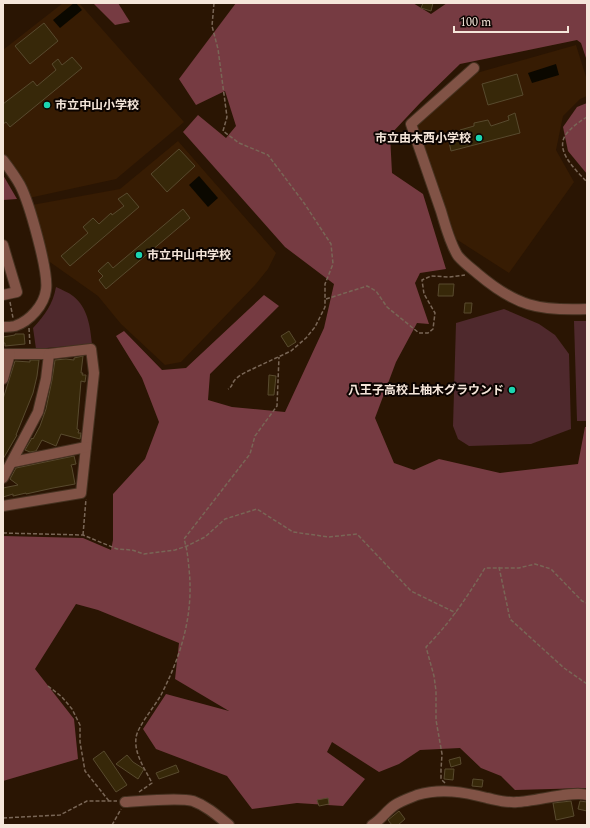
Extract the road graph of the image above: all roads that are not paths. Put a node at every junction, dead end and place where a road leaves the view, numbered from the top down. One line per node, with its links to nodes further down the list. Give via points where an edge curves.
1 (474, 68): 5 (street, via 411,124 457,254 467,266 486,280 528,305 549,309)
2 (3, 160): 6 (street, via 28,204 46,277 46,290 41,305 32,316 15,326)
3 (3, 245): 4 (street, via 17,292)
4 (5, 294)
5 (587, 309)
6 (3, 328)
7 (6, 354): 8 (street); 9 (street)
8 (49, 354): 10 (street, via 91,349 94,373); 11 (street, via 38,412)
9 (3, 379)
10 (86, 447): 11 (street); 13 (street, via 81,493)
11 (13, 462): 12 (street)
12 (3, 478)
13 (3, 506)
14 (587, 795): 17 (street, via 564,795 517,802 452,791 434,792 418,795 395,805)
15 (125, 802): 16 (street, via 191,801 211,810)
16 (229, 825)
17 (372, 825)

